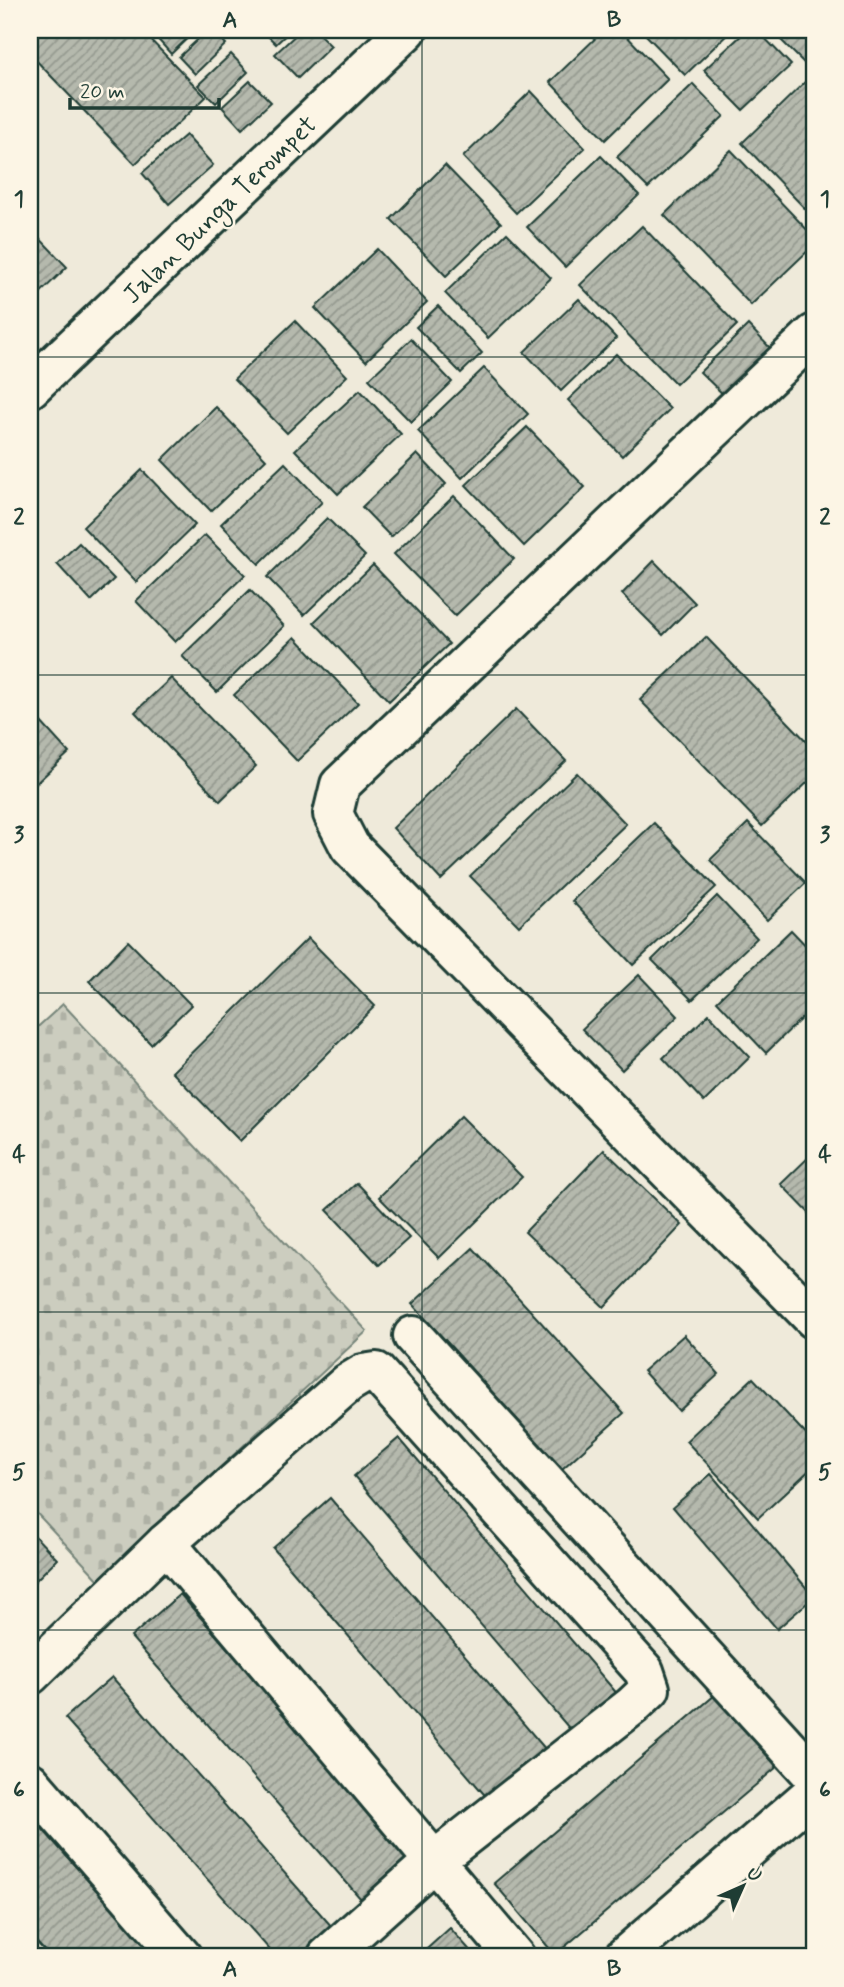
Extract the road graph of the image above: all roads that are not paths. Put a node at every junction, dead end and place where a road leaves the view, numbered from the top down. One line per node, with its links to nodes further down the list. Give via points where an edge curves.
1 (407, 30): 3 (street, Jalan Bunga Terompet)
2 (814, 334): 4 (street, via 340,785 333,814 350,847)
3 (30, 388)
4 (814, 1320)
5 (414, 1336): 8 (street)
6 (166, 1543): 7 (street); 11 (street); 11 (street, via 348,1382 376,1372 645,1671 650,1689 632,1706)
7 (30, 1675)
8 (814, 1776)
9 (30, 1782): 12 (street)
10 (814, 1792): 15 (street)
11 (434, 1861): 13 (street); 14 (street)
12 (182, 1957)
13 (327, 1957)
14 (515, 1957)
15 (624, 1957)

